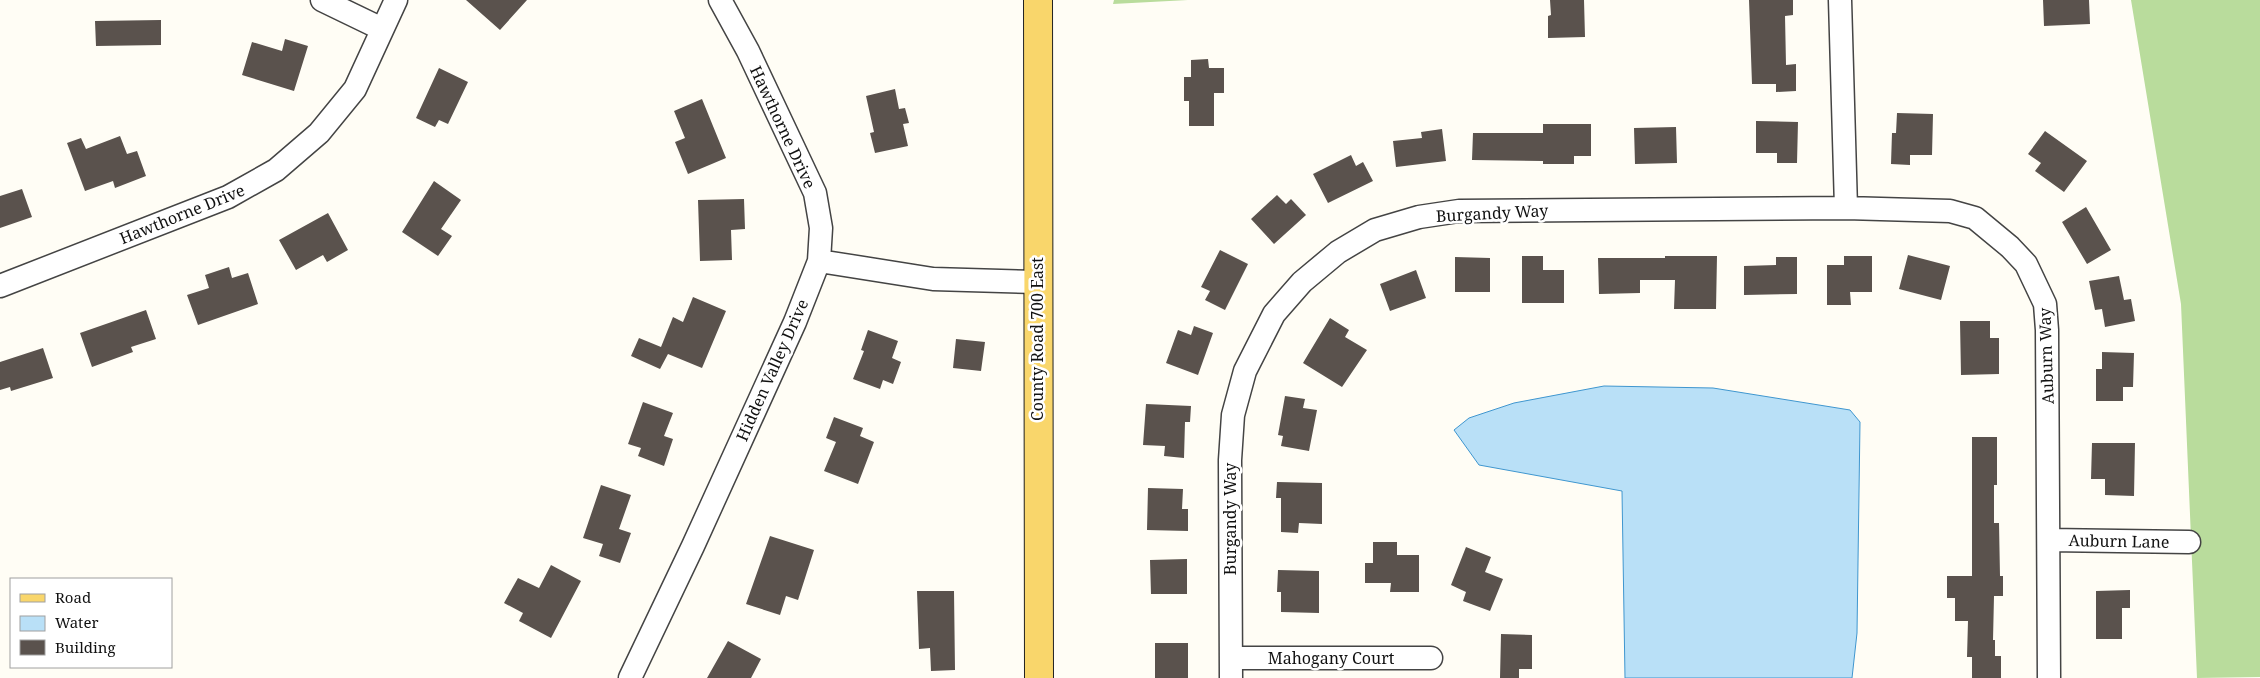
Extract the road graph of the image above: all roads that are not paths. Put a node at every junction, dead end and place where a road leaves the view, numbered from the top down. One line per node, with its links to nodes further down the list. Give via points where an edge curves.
1 (322, 0): 6 (street)
2 (396, 0): 6 (street, Hawthorne Drive)
3 (720, 0): 8 (street, Hawthorne Drive, via 748,51 815,193 821,228)
4 (1038, 0): 9 (main road, County Road 700 East)
5 (1840, 0): 7 (street)
6 (382, 29): 10 (street, Hawthorne Drive, via 354,89 338,112 306,146 276,170 228,197)
7 (1846, 208): 11 (street, Auburn Way, via 1936,209 1975,218 2026,264 2045,304 2047,321); 14 (street, Burgandy Way, via 1459,211 1392,224 1338,252 1302,282 1274,314 1245,372 1233,415 1230,460)
8 (819, 261): 9 (street, via 932,280); 15 (street, Hidden Valley Drive, via 713,501)
9 (1037, 282): 16 (main road, County Road 700 East)
10 (0, 286)
11 (2050, 540): 12 (street, Auburn Lane); 17 (street, Auburn Way)
12 (2189, 542)
13 (1431, 658): 14 (street, Mahogany Court)
14 (1231, 668)
15 (630, 678)
16 (1039, 678)
17 (2049, 678)

